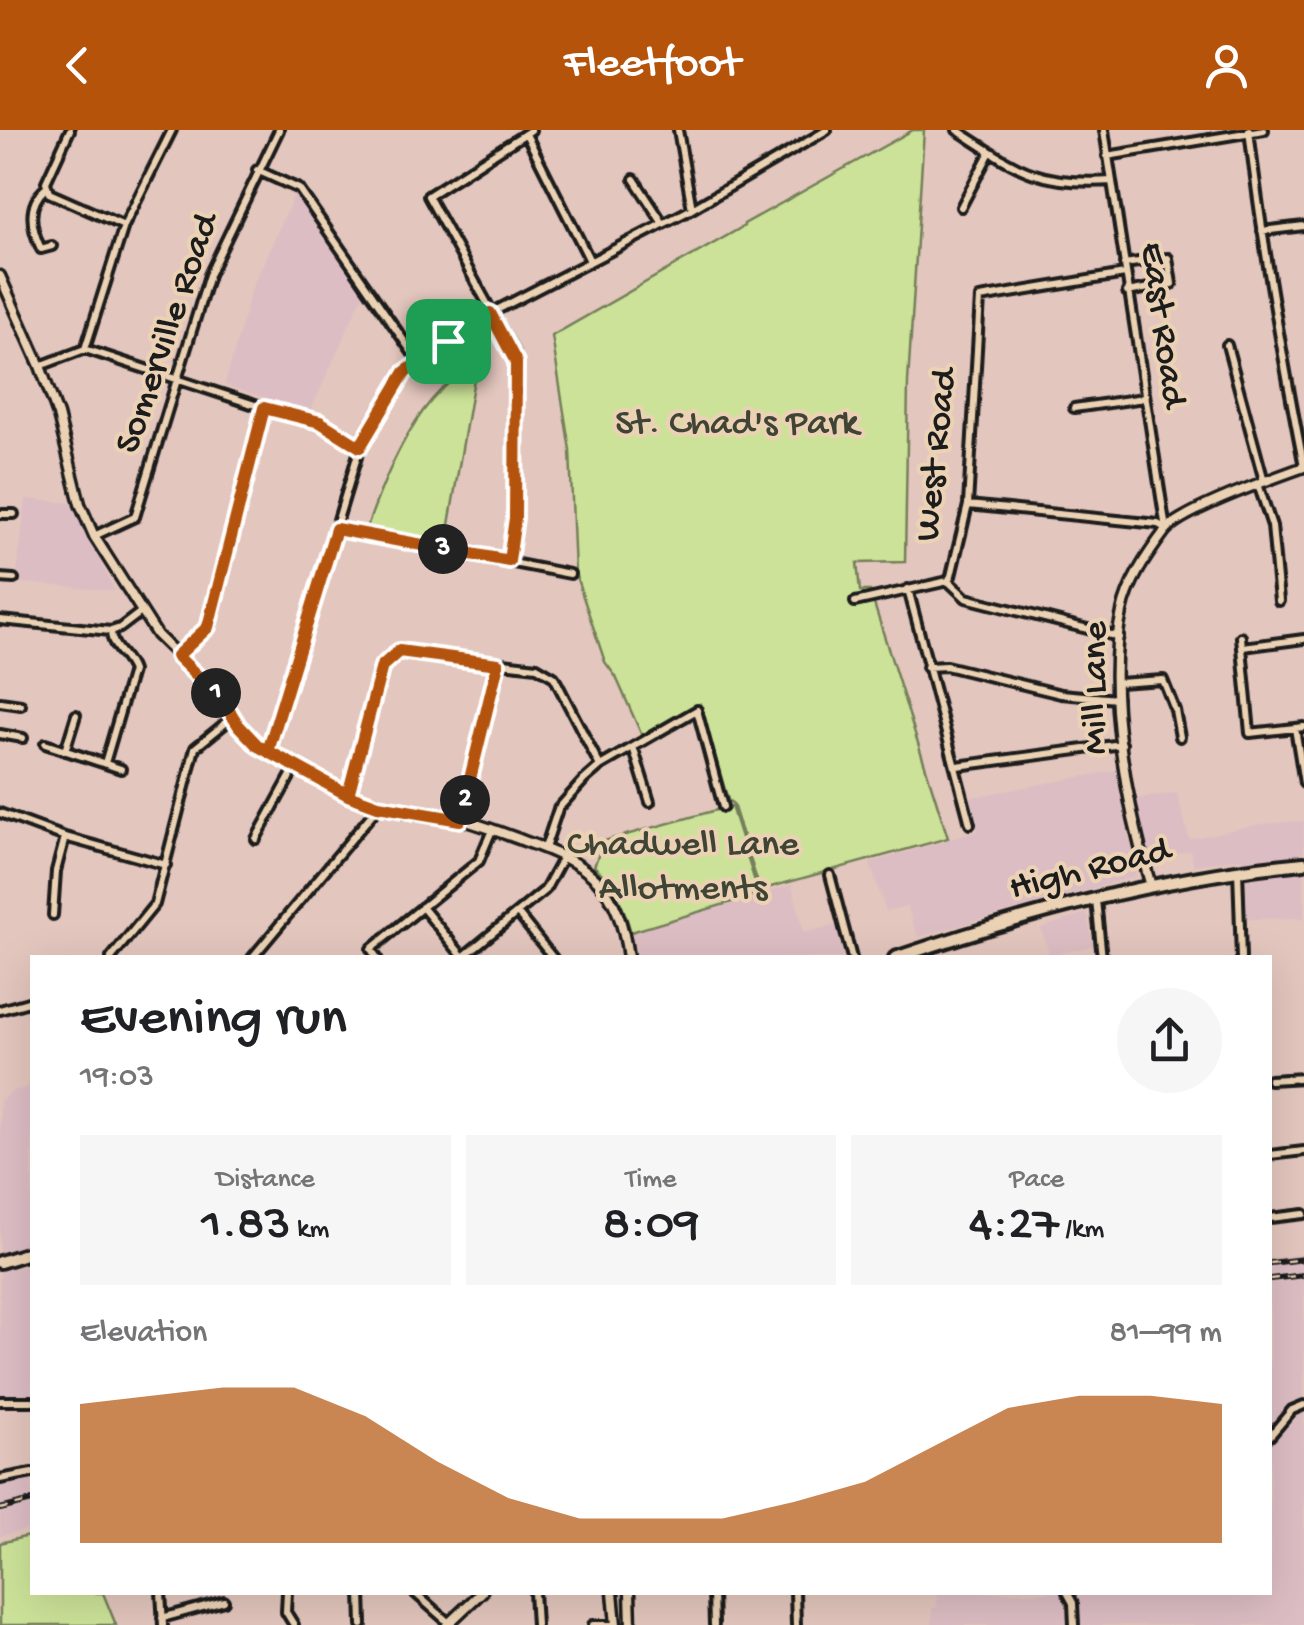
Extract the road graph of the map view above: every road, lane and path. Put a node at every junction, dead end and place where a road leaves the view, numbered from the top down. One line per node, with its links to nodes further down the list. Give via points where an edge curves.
1 (70, 130): 16 (street)
2 (172, 130): 20 (street)
3 (279, 130): 13 (street, Somerville Road)
4 (678, 130): 18 (street)
5 (827, 130): 18 (street)
6 (957, 130): 11 (street)
7 (1104, 130): 12 (street, East Road)
8 (1264, 130): 9 (street)
9 (1249, 131): 12 (street); 22 (street)
10 (528, 132): 24 (street); 31 (street, via 428,196)
11 (990, 152): 15 (street, via 1022,172 1067,182); 17 (street)
12 (1108, 156): 15 (street, East Road)
13 (257, 170): 34 (street, via 299,189); 36 (street, Somerville Road, via 209,275)
14 (634, 178): 19 (street)
15 (1112, 181): 25 (street, East Road)
16 (46, 188): 20 (street); 23 (street, via 37,196 32,231 42,249)
17 (961, 206)
18 (692, 209): 19 (street)
19 (662, 222): 24 (street)
20 (124, 226): 33 (street)
21 (1304, 226): 22 (street)
22 (1262, 231): 41 (street)
23 (52, 246)
24 (590, 261): 31 (street)
25 (1124, 264): 26 (street, East Road); 28 (street, via 1168,258 1172,284)
26 (1125, 274): 28 (street, East Road); 43 (street, West Road, via 980,298)
27 (0, 276): 29 (street)
28 (1127, 292): 37 (street, East Road)
29 (11, 300): 30 (street); 35 (street)
30 (0, 303)
31 (490, 313): 34 (street); 49 (street, via 516,362)
32 (1226, 344): 42 (street)
33 (85, 349): 35 (street); 36 (street)
34 (418, 362): 40 (street, via 405,372)
35 (40, 366): 48 (street)
36 (177, 380): 38 (street); 48 (street, Somerville Road, via 135,517)
37 (1144, 398): 39 (street); 46 (street, East Road)
38 (264, 408): 40 (street, via 320,422); 64 (street, via 208,627)
39 (1074, 408)
40 (360, 447): 47 (street)
41 (1304, 467): 42 (street)
42 (1261, 482): 46 (street); 55 (street)
43 (968, 505): 46 (street); 53 (street, West Road)
44 (0, 514): 45 (street)
45 (14, 514)
46 (1166, 528): 60 (street, Mill Lane, via 1126,596)
47 (336, 529): 49 (street); 81 (street)
48 (94, 536): 57 (street)
49 (509, 561): 50 (street)
50 (570, 574)
51 (0, 578): 52 (street)
52 (14, 579)
53 (948, 581): 54 (street, West Road); 60 (street, via 966,598)
54 (908, 589): 56 (street, West Road); 66 (street)
55 (1279, 601)
56 (855, 602)
57 (140, 612): 59 (street); 64 (street)
58 (0, 620): 59 (street)
59 (111, 631): 82 (street, via 132,671)
60 (1118, 637): 67 (street, Mill Lane)
61 (1241, 637): 63 (street)
62 (1304, 639): 63 (street)
63 (1243, 647): 73 (street, via 1250,733)
64 (177, 656): 72 (street)
65 (498, 664): 84 (street, via 554,677); 88 (street, via 399,651 382,666); 93 (street)
66 (927, 667): 68 (street); 85 (street)
67 (1118, 683): 68 (street, Mill Lane); 75 (street, via 1163,680)
68 (1118, 700): 78 (street, Mill Lane)
69 (0, 702): 70 (street)
70 (21, 705)
71 (76, 715): 79 (street)
72 (233, 717): 81 (street); 101 (street, via 195,748)
73 (1299, 727): 87 (street)
74 (0, 734): 76 (street)
75 (1180, 737)
76 (23, 738)
77 (46, 744): 79 (street)
78 (1122, 744): 85 (street); 104 (street, Mill Lane, via 1130,814)
79 (65, 750): 82 (street)
80 (634, 750): 84 (street); 89 (street); 91 (street, via 697,710)
81 (268, 751): 83 (street)
82 (105, 763): 86 (street)
83 (296, 766): 88 (street); 97 (street)
84 (600, 766): 98 (street, via 566,797)
85 (957, 766): 94 (street)
86 (121, 769)
87 (1304, 783)
88 (348, 795): 90 (street)
89 (650, 802)
90 (378, 806): 93 (street); 110 (street)
91 (723, 806)
92 (0, 813): 96 (street)
93 (460, 820): 95 (street)
94 (970, 824)
95 (492, 830): 98 (street); 106 (street, via 479,861)
96 (65, 837): 101 (street); 108 (street)
97 (256, 839)
98 (545, 848): 99 (street)
99 (563, 857): 107 (street, via 552,881); 115 (street, via 606,888 619,912)
100 (1304, 863): 102 (main road, High Road)
101 (166, 865): 109 (street, via 156,904)
102 (1238, 869): 104 (main road, High Road); 119 (street)
103 (830, 874): 116 (street)
104 (1151, 886): 105 (main road, High Road)
105 (1096, 898): 117 (main road, High Road); 118 (street)
106 (422, 907): 111 (street, via 371,949); 112 (street)
107 (518, 914): 113 (street); 114 (street)
108 (53, 915)
109 (114, 955)
110 (254, 955)
111 (375, 955)
112 (461, 955)
113 (466, 955)
114 (552, 955)
115 (627, 955)
116 (851, 955)
117 (905, 955)
118 (1102, 955)
119 (1241, 955)
120 (30, 1002): 121 (street)
121 (0, 1010)
122 (1304, 1078): 123 (street)
123 (1272, 1080)
124 (1304, 1151): 125 (street)
125 (1272, 1155)
126 (1304, 1214): 127 (street)
127 (1272, 1218)
128 (30, 1253): 129 (main road)
129 (0, 1262)
130 (30, 1400): 131 (street)
131 (0, 1401)
132 (1304, 1405): 133 (street)
133 (1272, 1434)
134 (30, 1473): 135 (street)
135 (0, 1479)
136 (161, 1595): 148 (street)
137 (287, 1595): 149 (street)
138 (362, 1595): 151 (street)
139 (417, 1595): 150 (street)
140 (479, 1595): 150 (street)
141 (534, 1595): 152 (street)
142 (613, 1595): 154 (street)
143 (630, 1595): 155 (street)
144 (713, 1595): 156 (street)
145 (794, 1595): 157 (street)
146 (1069, 1595): 158 (street)
147 (224, 1601): 148 (street)
148 (162, 1621)
149 (289, 1623)
150 (448, 1624)
151 (362, 1625)
152 (536, 1625)
153 (593, 1625): 154 (street)
154 (616, 1625)
155 (632, 1625)
156 (714, 1625)
157 (796, 1625)
158 (1074, 1625)

